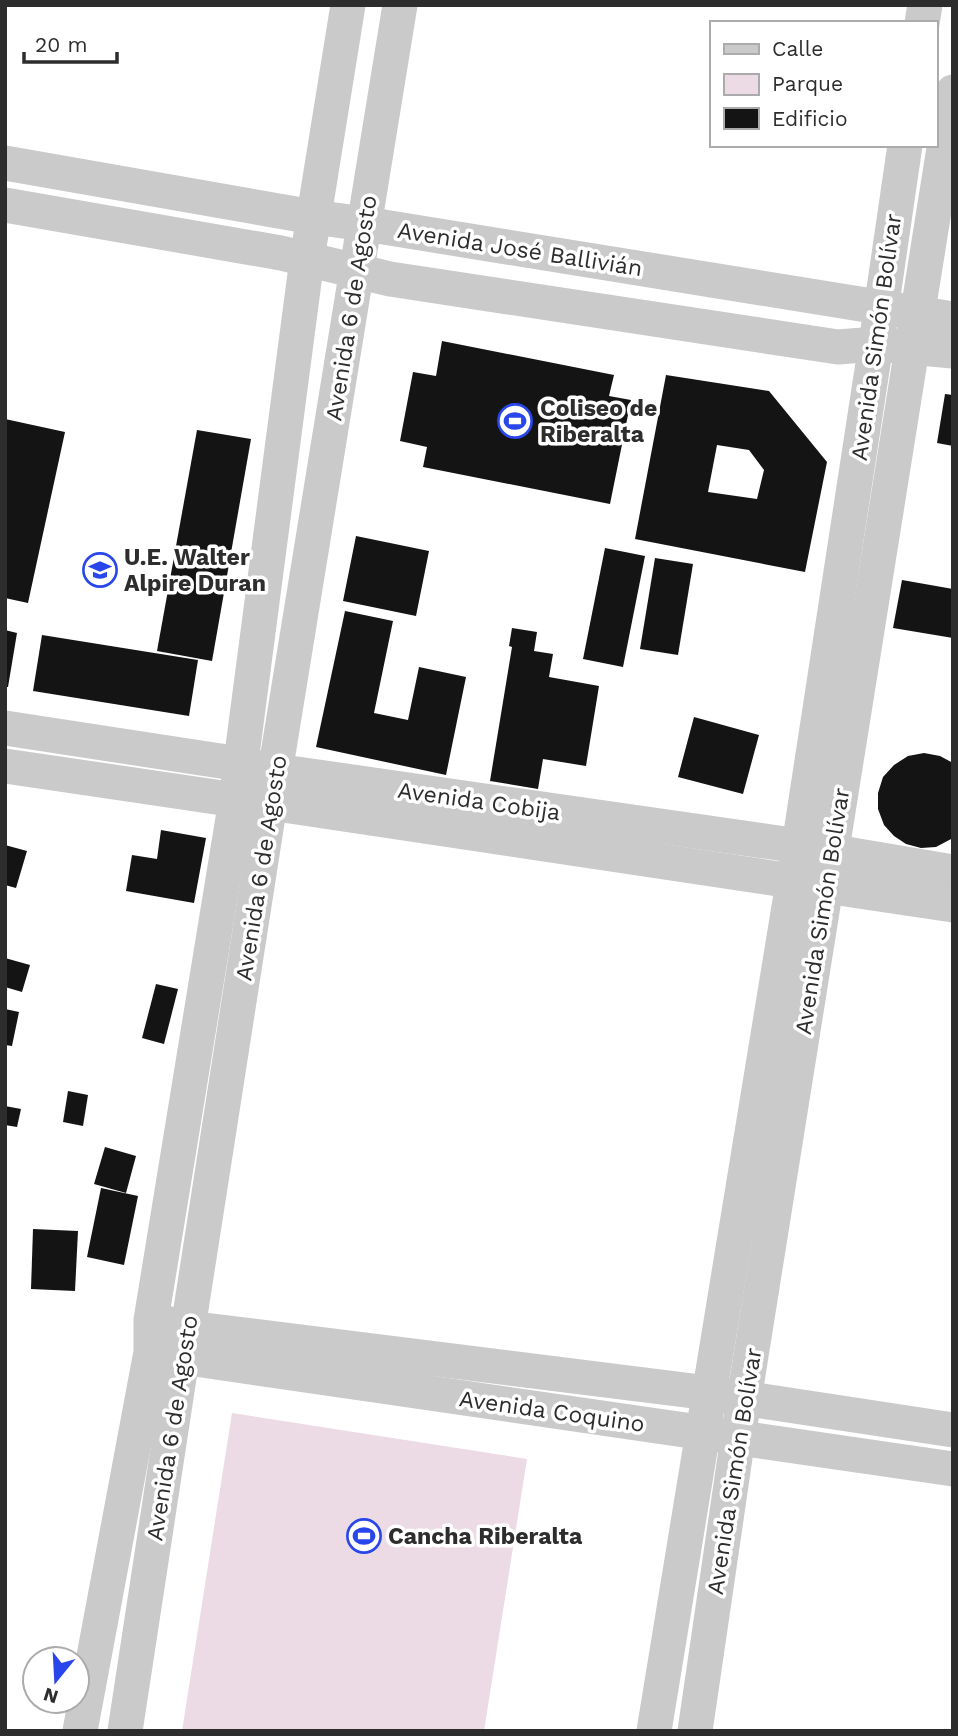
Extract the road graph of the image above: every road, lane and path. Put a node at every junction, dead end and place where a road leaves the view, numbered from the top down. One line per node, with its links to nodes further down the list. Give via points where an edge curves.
1 (348, 5): 7 (street, Avenida 6 de Agosto)
2 (400, 5): 8 (street, Avenida 6 de Agosto)
3 (953, 93): 13 (street, Avenida Simón Bolívar)
4 (905, 147): 11 (street, Avenida Simón Bolívar)
5 (5, 163): 7 (street, Avenida José Ballivián)
6 (5, 205): 9 (street, Avenida José Ballivián)
7 (313, 217): 8 (street, Avenida José Ballivián); 9 (street, Avenida 6 de Agosto)
8 (365, 224): 10 (street, Avenida 6 de Agosto); 11 (street, Avenida José Ballivián)
9 (307, 259): 10 (street, Avenida José Ballivián); 17 (street, Avenida 6 de Agosto)
10 (357, 271): 14 (street, Avenida José Ballivián, via 838,346); 19 (street, Avenida 6 de Agosto)
11 (881, 308): 13 (street, Avenida José Ballivián); 14 (street, Avenida Simón Bolívar)
12 (953, 319): 13 (street, Avenida José Ballivián)
13 (916, 332): 14 (street, Avenida José Ballivián); 15 (street, Avenida José Ballivián); 21 (street, Avenida Simón Bolívar)
14 (876, 344): 21 (street, Avenida Simón Bolívar)
15 (953, 351)
16 (5, 728): 17 (street, Avenida Cobija)
17 (240, 764): 19 (street, Avenida Cobija); 20 (street, Avenida 6 de Agosto)
18 (5, 766): 20 (street, Avenida Cobija)
19 (273, 788): 20 (street, Avenida Cobija); 21 (street, Avenida Cobija); 23 (street, Avenida Cobija); 25 (street, Avenida 6 de Agosto)
20 (236, 800): 25 (street, Avenida 6 de Agosto)
21 (815, 849): 22 (street, Avenida Cobija); 23 (street, Avenida Simón Bolívar)
22 (953, 872)
23 (809, 884): 24 (street, Avenida Cobija); 26 (street, Avenida Simón Bolívar); 27 (street, Avenida Simón Bolívar)
24 (953, 905)
25 (168, 1340): 26 (street, Avenida Coquino); 29 (street, Avenida Coquino); 32 (street, Avenida 6 de Agosto); 33 (street, Avenida 6 de Agosto)
26 (709, 1393): 27 (street, Avenida Coquino); 29 (street, Avenida Simón Bolívar)
27 (745, 1398): 28 (street, Avenida Coquino); 30 (street, Avenida Simón Bolívar)
28 (953, 1430)
29 (703, 1432): 30 (street, Avenida Coquino); 34 (street, Avenida Simón Bolívar)
30 (738, 1437): 31 (street, Avenida Coquino); 35 (street, Avenida Simón Bolívar)
31 (953, 1468)
32 (80, 1731)
33 (125, 1731)
34 (654, 1731)
35 (695, 1731)

